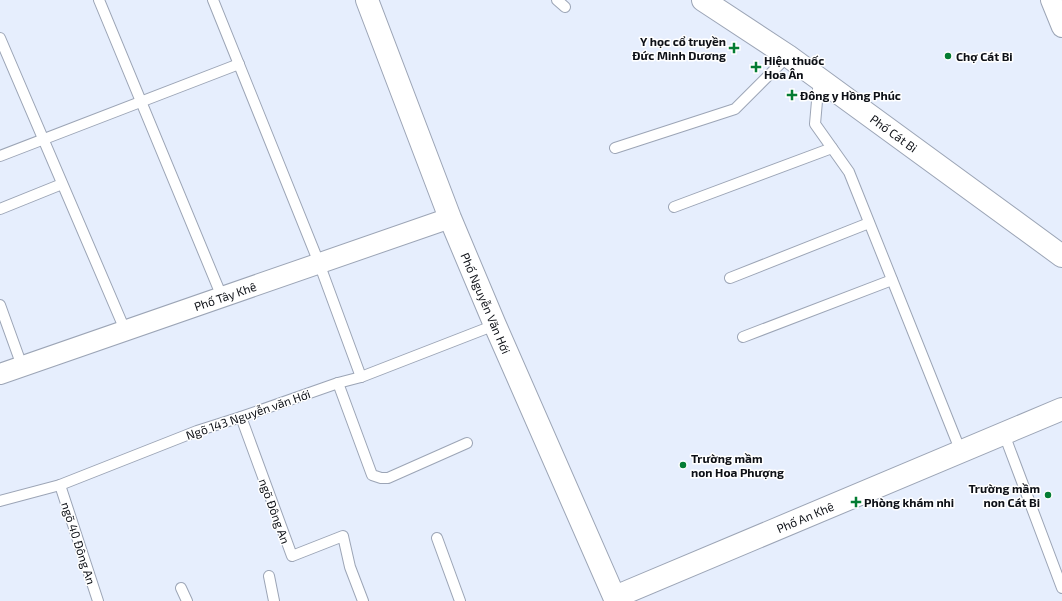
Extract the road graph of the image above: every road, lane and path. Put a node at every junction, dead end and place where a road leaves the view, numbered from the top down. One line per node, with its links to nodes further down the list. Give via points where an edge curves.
1 (99, 0): 11 (lane)
2 (213, 0): 9 (lane)
3 (367, 0): 19 (street, Phố Nguyễn Văn Hới)
4 (1051, 0): 6 (street)
5 (707, 1): 8 (street, Phố Cát Bi)
6 (1062, 27)
7 (0, 38): 12 (lane)
8 (788, 56): 10 (street, Phố Cát Bi); 13 (lane, via 736,110)
9 (239, 64): 11 (lane); 22 (lane)
10 (819, 78): 14 (lane, via 815,124); 21 (street, Phố Cát Bi)
11 (141, 101): 12 (lane); 25 (lane)
12 (44, 140): 15 (lane); 16 (lane)
13 (615, 148)
14 (832, 148): 17 (lane); 20 (lane, via 849,172)
15 (0, 156)
16 (62, 184): 18 (lane); 28 (lane)
17 (674, 207)
18 (0, 209)
19 (450, 218): 22 (street, Phố Tây Khê); 27 (street, Phố Nguyễn Văn Hới)
20 (869, 223): 23 (lane); 24 (lane)
21 (1062, 256)
22 (319, 263): 25 (street, Phố Tây Khê); 32 (lane)
23 (730, 278)
24 (892, 280): 29 (lane); 38 (lane)
25 (222, 297): 28 (street, Phố Tây Khê)
26 (0, 305): 30 (lane)
27 (495, 325): 32 (lane, Ngõ 143 Nguyễn văn Hới); 45 (street, Phố Nguyễn Văn Hới)
28 (125, 330): 30 (street, Phố Tây Khê)
29 (743, 336)
30 (22, 366): 31 (street, Phố Tây Khê)
31 (0, 374)
32 (361, 377): 33 (lane, Ngõ 143 Nguyễn văn Hới)
33 (338, 383): 35 (lane, Ngõ 143 Nguyễn văn Hới); 37 (lane, via 372,475 388,478)
34 (1062, 409): 36 (street, Phố An Khê)
35 (241, 417): 39 (lane, Ngõ 143 Nguyễn văn Hới, via 197,431); 49 (lane, ngõ Đông An, via 292,556 344,536 350,567)
36 (1004, 434): 38 (street, Phố An Khê); 44 (lane)
37 (467, 443)
38 (961, 452): 45 (street, Phố An Khê)
39 (60, 485): 40 (lane, Ngõ 143 Nguyễn văn Hới); 46 (lane, ngõ 40 Đông An)
40 (0, 501)
41 (437, 538): 50 (lane)
42 (269, 576): 48 (lane)
43 (181, 588): 47 (lane)
44 (1062, 588)
45 (611, 600)
46 (98, 601)
47 (187, 601)
48 (274, 601)
49 (363, 601)
50 (460, 601)

